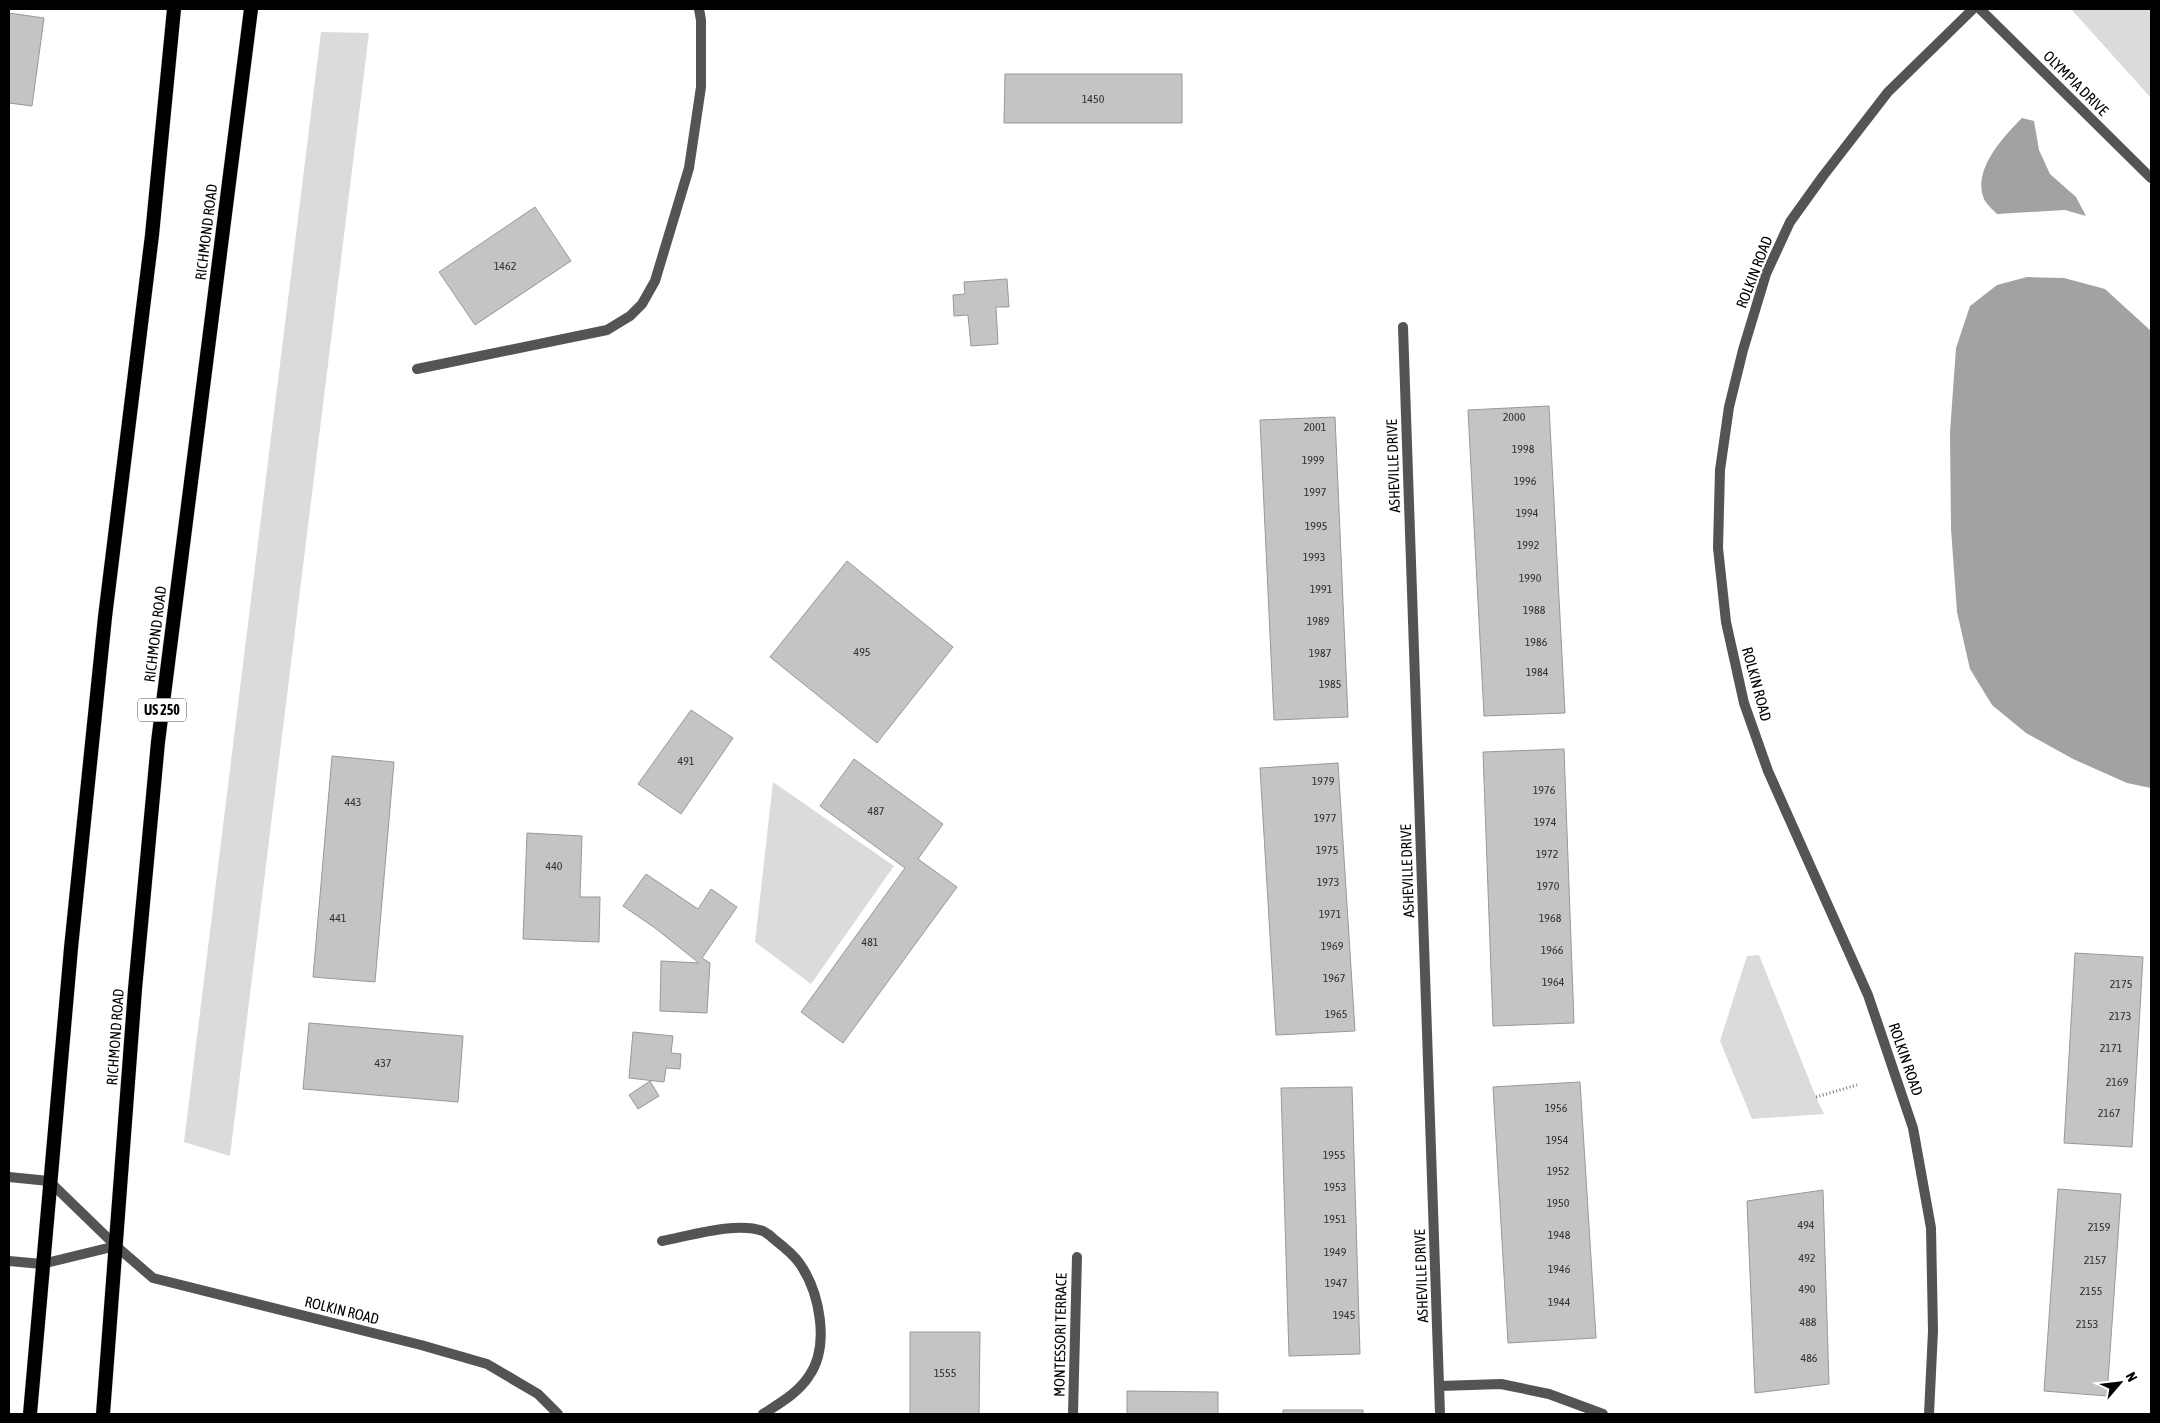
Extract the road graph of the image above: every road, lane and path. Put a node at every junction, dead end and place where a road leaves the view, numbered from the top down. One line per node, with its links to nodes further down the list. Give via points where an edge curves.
1 (174, 9): 12 (highway, via 152,235 105,617)
2 (251, 9): 14 (highway, RICHMOND ROAD / US 250, via 158,742)
3 (699, 9): 8 (street, via 701,87 689,168 655,281 642,304 607,330)
4 (1973, 9): 26 (street, ROLKIN ROAD, via 1888,92 1790,222 1766,274 1743,350 1729,407 1720,470 1718,548 1726,622 1744,703 1768,771 1868,996 1913,1128 1931,1228 1933,1331)
5 (1980, 9): 6 (street, OLYMPIA DRIVE)
6 (2151, 178)
7 (1403, 327): 18 (street, ASHEVILLE DRIVE)
8 (417, 369)
9 (1856, 1085): 10 (path)
10 (1816, 1097)
11 (9, 1177): 12 (street)
12 (49, 1181): 14 (street, ROLKIN ROAD); 17 (highway)
13 (662, 1241): 22 (street, via 731,1227 763,1231 800,1263 819,1312 821,1345 810,1375 790,1398)
14 (116, 1246): 17 (street); 20 (highway, RICHMOND ROAD / US 250); 21 (street, ROLKIN ROAD, via 153,1278 487,1364 538,1394)
15 (1077, 1257): 23 (street, MONTESSORI TERRACE)
16 (9, 1261): 17 (street)
17 (42, 1264): 19 (highway)
18 (1440, 1386): 24 (street, ASHEVILLE DRIVE); 25 (street, via 1501,1384 1549,1394)
19 (30, 1414)
20 (104, 1414)
21 (558, 1414)
22 (763, 1414)
23 (1073, 1414)
24 (1440, 1414)
25 (1603, 1414)
26 (1929, 1414)

